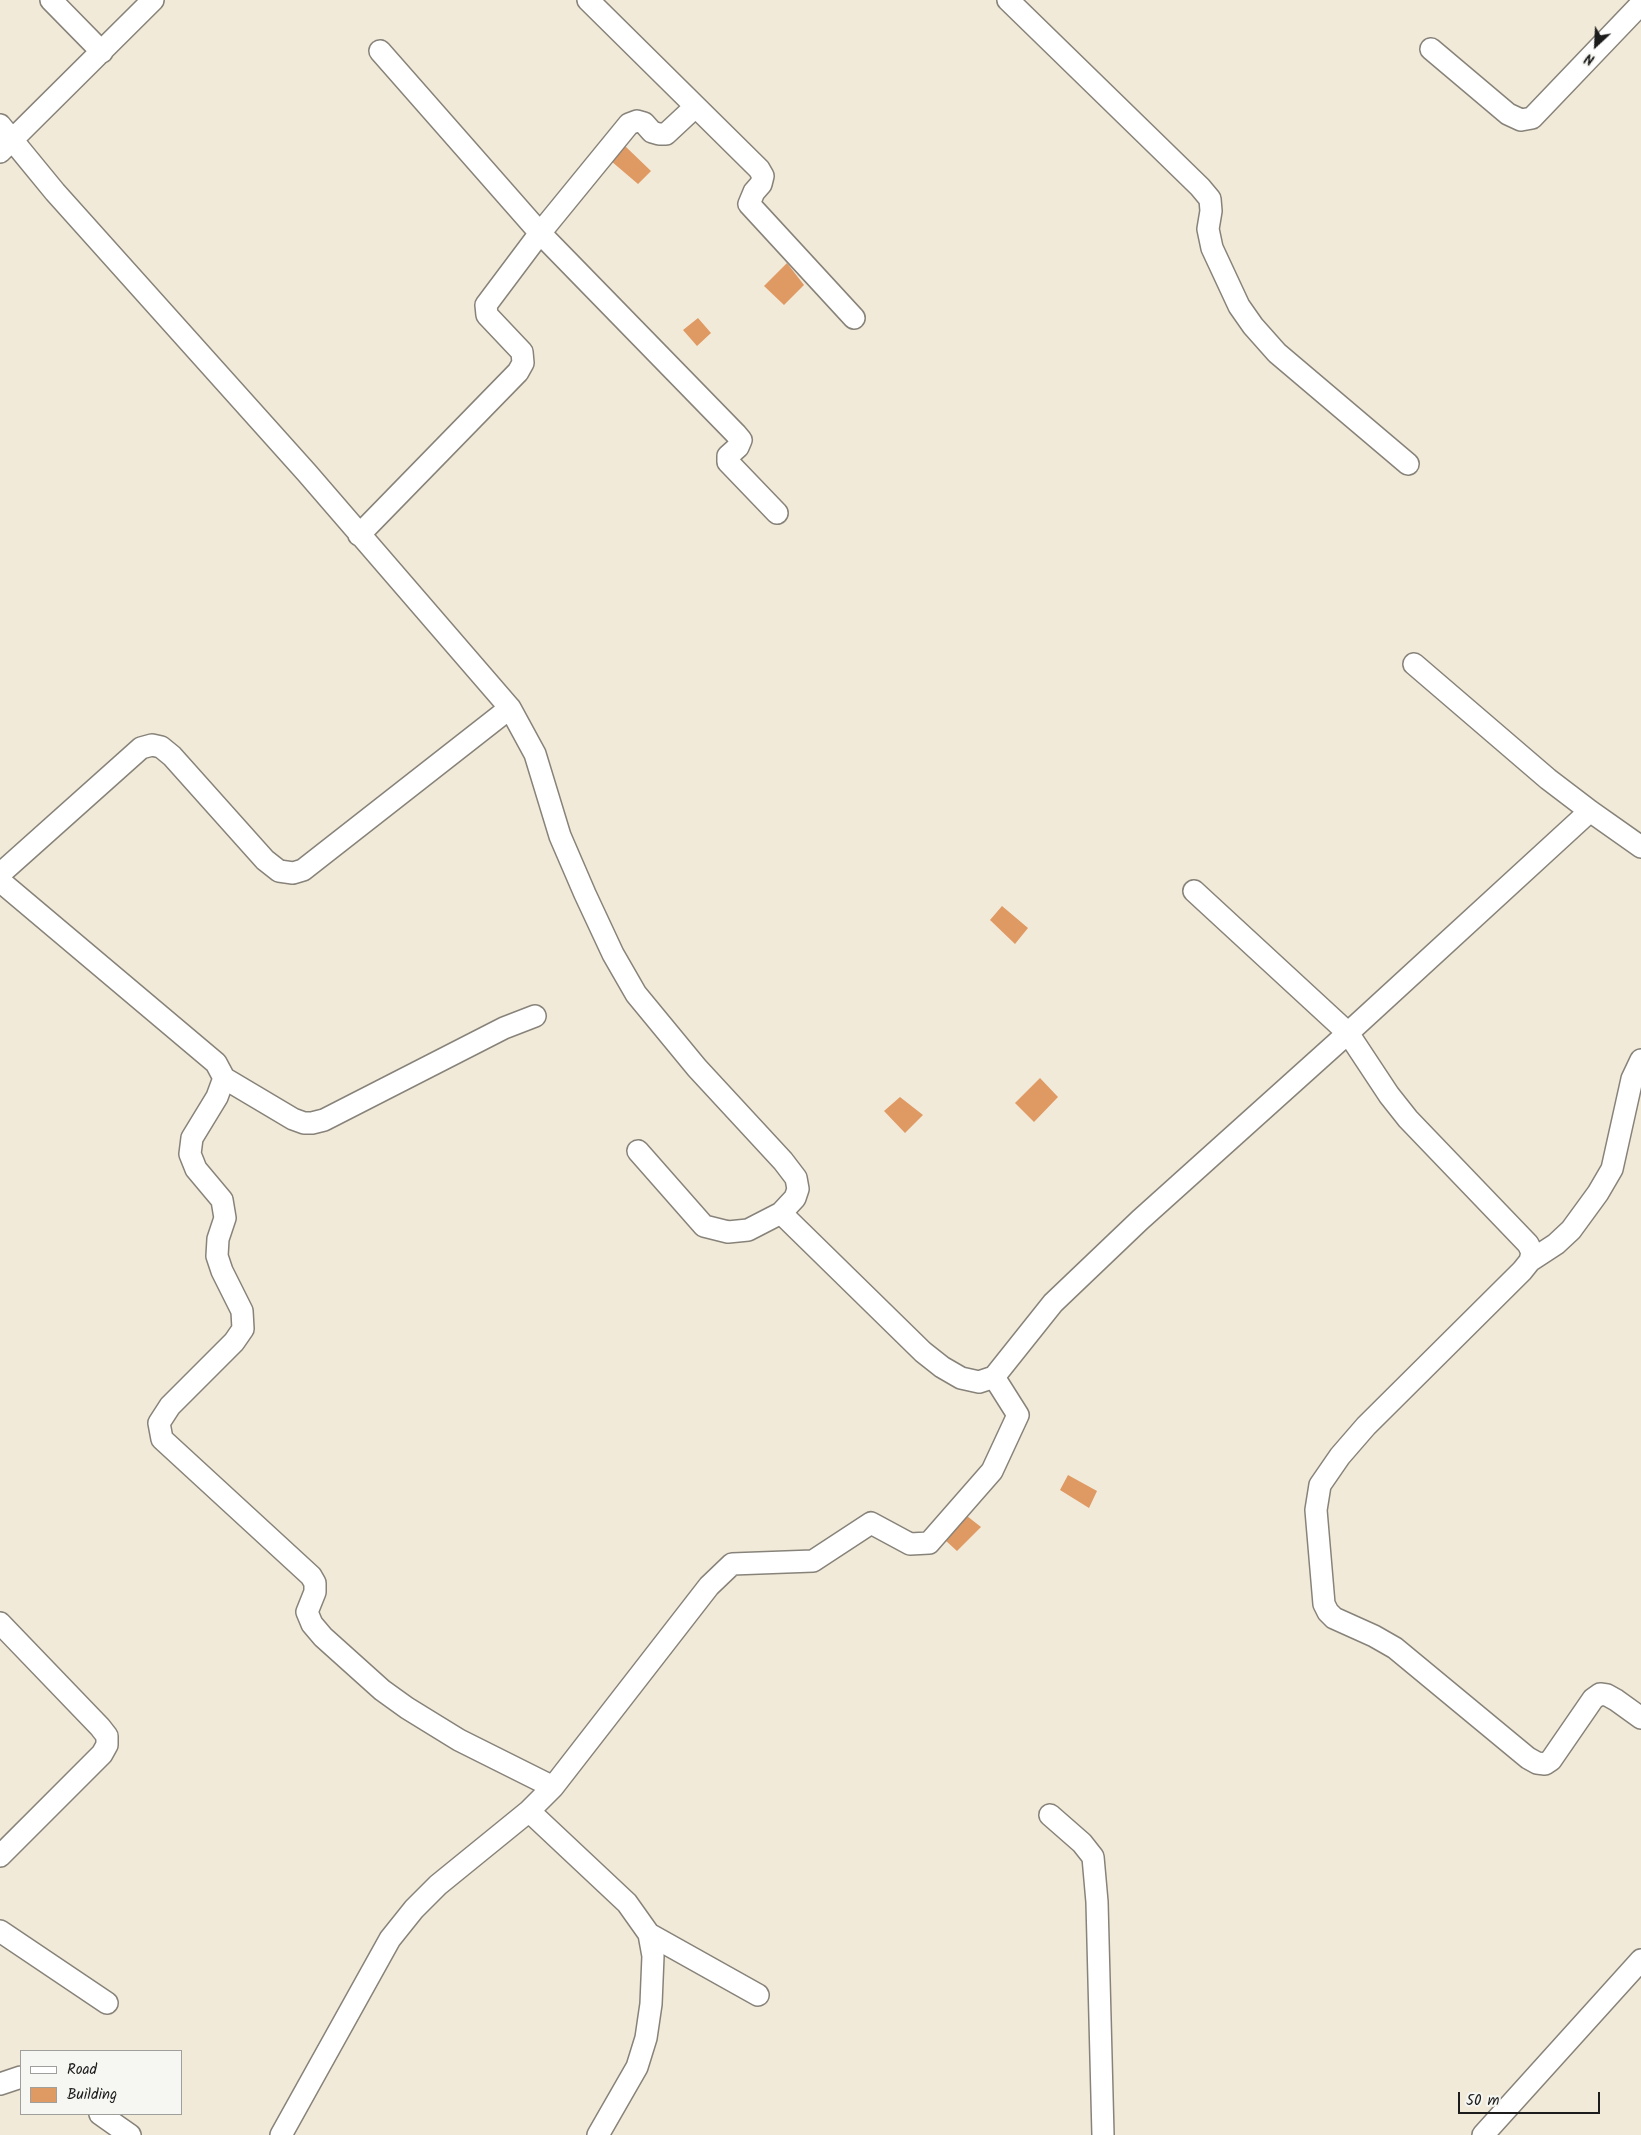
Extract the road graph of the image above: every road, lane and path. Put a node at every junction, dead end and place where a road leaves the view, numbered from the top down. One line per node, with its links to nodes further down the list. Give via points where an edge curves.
1 (51, 0): 8 (street)
2 (153, 0): 8 (street)
3 (588, 0): 9 (street)
4 (1008, 0): 13 (street, via 1200,186 1210,200 1208,229 1212,248 1239,306 1253,326 1277,353)
5 (1641, 4): 6 (street, via 1532,118 1521,120 1508,114)
6 (1431, 49)
7 (380, 51): 11 (street)
8 (102, 52): 10 (street)
9 (695, 107): 11 (street, via 666,134 652,132 644,123 637,121 629,124); 12 (street, via 763,176 750,198 753,210)
10 (5, 139): 15 (street, via 307,474)
11 (540, 233): 14 (street, via 736,434 741,440 728,456 728,462); 15 (street, via 486,305 487,315 522,352 523,363 518,372)
12 (854, 318)
13 (1408, 464)
14 (777, 513)
15 (358, 535): 17 (street)
16 (1414, 664): 18 (street)
17 (510, 708): 20 (street, via 303,870 293,873 279,871 265,860 172,756 162,747 152,745 141,748); 28 (street, via 535,754 560,836 585,894 636,994 796,1178 795,1198)
18 (1590, 812): 19 (street); 24 (street)
19 (1641, 847)
20 (0, 874)
21 (0, 881): 26 (street, via 216,1063)
22 (1194, 891): 24 (street)
23 (535, 1016): 26 (street, via 504,1028 324,1120 304,1123 293,1119)
24 (1348, 1032): 29 (street, via 1408,1119 1528,1244 1532,1252); 30 (street, via 1053,1303)
25 (1641, 1060): 29 (street, via 1632,1079 1612,1170 1571,1230)
26 (224, 1078): 33 (street, via 217,1097 192,1138 190,1154 196,1169 222,1200 225,1218 218,1239 217,1256 242,1310 243,1329 170,1406 159,1423 162,1439 311,1576 315,1592 307,1612 312,1624 382,1690 458,1740)
27 (638, 1151): 28 (street, via 704,1226 728,1232 748,1230)
28 (781, 1214): 30 (street, via 942,1367 961,1378 979,1382)
29 (1530, 1261): 32 (street, via 1366,1426 1323,1478 1316,1510 1324,1604 1334,1618 1395,1648 1537,1763 1551,1760 1600,1694 1616,1700)
30 (994, 1377): 33 (street, via 1018,1415 992,1471 928,1543 910,1544 871,1523 813,1561 732,1564 709,1586)
31 (0, 1623): 36 (street, via 100,1727 107,1736 107,1744 102,1754)
32 (1641, 1718)
33 (553, 1787): 34 (street)
34 (529, 1811): 38 (street, via 626,1903); 46 (street, via 438,1885 390,1939)
35 (1050, 1815): 48 (street, via 1094,1857)
36 (0, 1856)
37 (0, 1931): 41 (street)
38 (649, 1934): 40 (street); 47 (street, via 653,1956 646,2038 637,2067)
39 (1641, 1960): 49 (street)
40 (758, 1995)
41 (107, 2004)
42 (20, 2078): 43 (street)
43 (0, 2084)
44 (101, 2115): 45 (street)
45 (130, 2135)
46 (281, 2135)
47 (598, 2135)
48 (1104, 2135)
49 (1483, 2135)

